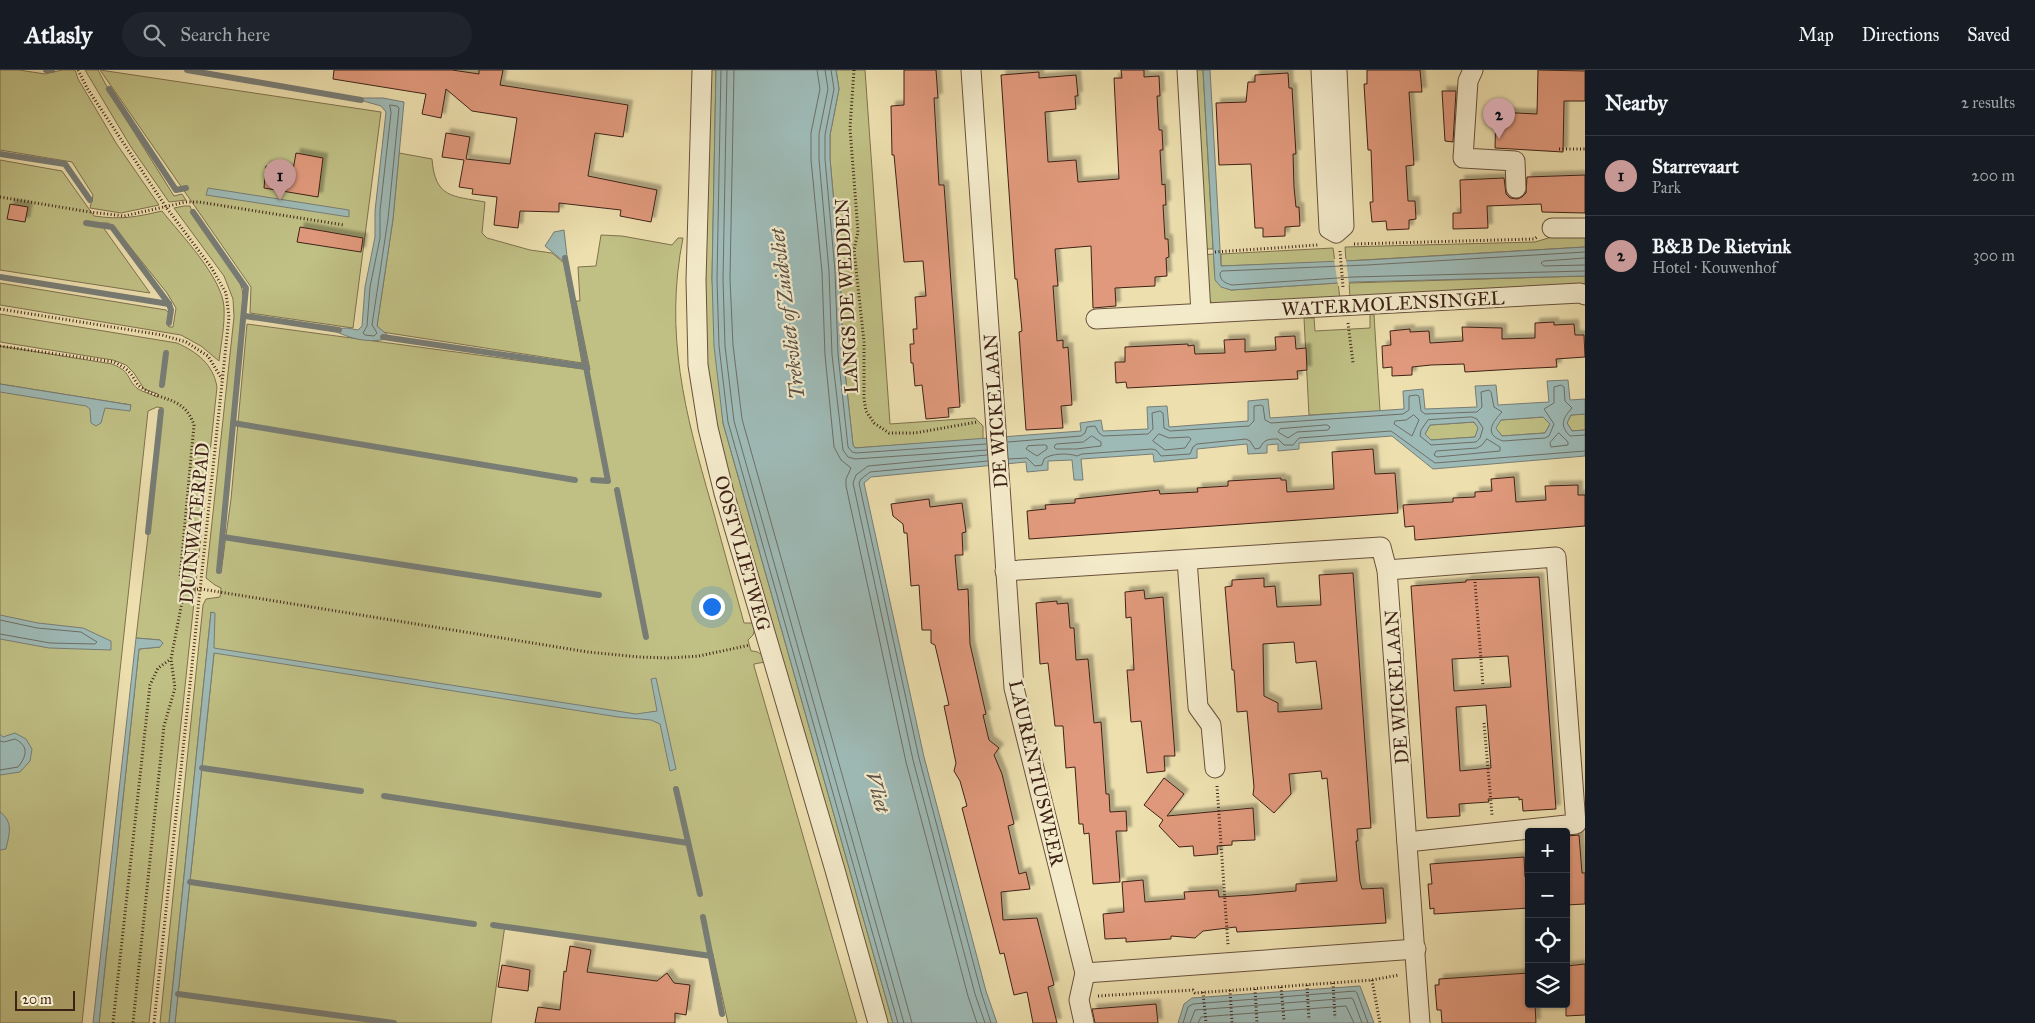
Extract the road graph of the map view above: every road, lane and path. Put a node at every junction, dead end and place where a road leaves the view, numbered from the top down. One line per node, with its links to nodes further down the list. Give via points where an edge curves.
1 (78, 70): 13 (path, DUINWATERPAD)
2 (702, 70): 36 (street, OOSTVLIETWEG, via 696,280 698,365 708,428 724,493)
3 (854, 70): 29 (path, LANGS DE WEDDEN, via 850,128 858,232 854,250 864,342 866,411 874,422 890,433 916,433 976,422)
4 (971, 70): 29 (street, DE WICKELAAN)
5 (1187, 70): 24 (street)
6 (1322, 70): 7 (street, via 1329,229 1336,233 1344,226)
7 (1337, 70)
8 (1473, 70): 11 (street, via 1468,81 1463,158 1515,161)
9 (1559, 149): 10 (path)
10 (1585, 149)
11 (1516, 188)
12 (0, 196): 13 (path, via 124,216)
13 (166, 207): 14 (path, via 199,202); 28 (path, DUINWATERPAD, via 211,267 226,293 229,317)
14 (344, 224)
15 (1552, 228): 16 (street); 17 (path, via 1534,239)
16 (1585, 228)
17 (1348, 244)
18 (1319, 245): 20 (path)
19 (1339, 247): 22 (path)
20 (1225, 251)
21 (1585, 295): 22 (street, WATERMOLENSINGEL)
22 (1345, 298): 24 (street, WATERMOLENSINGEL); 27 (path)
23 (0, 309): 28 (path, via 186,342 208,356)
24 (1201, 313): 25 (street, WATERMOLENSINGEL)
25 (1096, 319)
26 (0, 346): 35 (path, via 114,362 131,373 143,390 172,400 190,414 194,435 180,577)
27 (1353, 363)
28 (222, 380): 34 (path, DUINWATERPAD)
29 (996, 429): 33 (street, DE WICKELAAN)
30 (1187, 560): 32 (street, DE WICKELAAN, via 1381,547); 33 (street, DE WICKELAAN); 40 (street, via 1198,707 1211,725)
31 (1474, 562): 32 (street); 38 (path); 41 (street, via 1556,557 1575,805 1576,824)
32 (1387, 570): 42 (street, DE WICKELAAN)
33 (1005, 571): 45 (street, LAURENTIUSWEER, via 1014,688)
34 (201, 589): 35 (path); 36 (path, via 588,652 639,657 699,656); 59 (path, DUINWATERPAD)
35 (183, 590): 37 (path)
36 (768, 641): 60 (street, OOSTVLIETWEG)
37 (171, 659): 57 (path, via 158,668 150,685); 58 (path, via 175,688 164,726)
38 (1483, 686)
39 (1484, 723): 41 (path)
40 (1215, 768): 44 (path)
41 (1493, 833): 42 (street)
42 (1407, 842): 43 (street, DE WICKELAAN)
43 (1416, 949): 44 (street); 66 (street, DE WICKELAAN)
44 (1229, 963): 45 (street)
45 (1085, 972): 53 (path, via 1093,997); 61 (street, LAURENTIUSWEER, via 1079,1000)
46 (1398, 976): 47 (path)
47 (1372, 980): 48 (path); 65 (path)
48 (1333, 983): 49 (path); 54 (path)
49 (1307, 985): 50 (path); 56 (path)
50 (1281, 986): 51 (path); 55 (path)
51 (1255, 989): 52 (path); 64 (path)
52 (1230, 990): 53 (path); 63 (path)
53 (1204, 992): 62 (path)
54 (1335, 1018)
55 (1284, 1020)
56 (1309, 1020)
57 (113, 1023)
58 (133, 1023)
59 (154, 1023)
60 (878, 1023)
61 (1084, 1023)
62 (1206, 1023)
63 (1232, 1023)
64 (1257, 1023)
65 (1380, 1023)
66 (1420, 1023)

